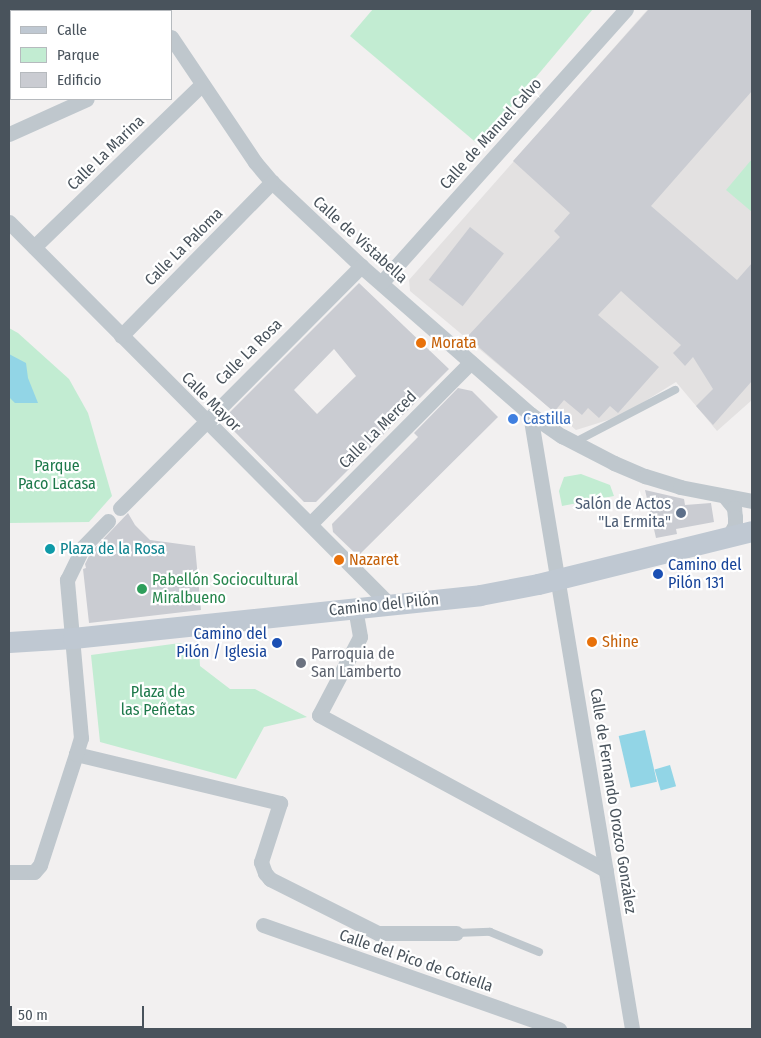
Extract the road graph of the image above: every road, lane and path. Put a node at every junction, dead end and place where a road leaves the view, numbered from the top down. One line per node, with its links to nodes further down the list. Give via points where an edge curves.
1 (626, 9): 11 (street, Calle de Manuel Calvo)
2 (172, 40): 3 (street, Calle de Vistabella)
3 (178, 60): 4 (street, Calle de Vistabella)
4 (202, 84): 7 (street, Calle de Vistabella); 9 (street, Calle La Marina)
5 (85, 100): 6 (street)
6 (9, 134)
7 (272, 182): 10 (street, Calle de Vistabella); 12 (street, Calle La Paloma)
8 (9, 222): 9 (street, Calle Mayor)
9 (34, 248): 12 (street, Calle Mayor)
10 (361, 266): 11 (street, Calle de Vistabella); 16 (street, Calle La Rosa)
11 (382, 282): 13 (street, Calle de Vistabella)
12 (121, 336): 16 (street, Calle Mayor)
13 (471, 362): 15 (street, Calle de Vistabella); 23 (street, Calle La Merced)
14 (675, 390): 17 (lane)
15 (530, 414): 17 (street, Calle de Vistabella); 18 (street, Calle de Fernando Orozco González)
16 (205, 421): 21 (street, Calle La Rosa); 23 (street, Calle Mayor)
17 (568, 439): 18 (street, via 549,439); 19 (street, Calle de Vistabella, via 645,476)
18 (537, 447): 26 (street, Calle de Fernando Orozco González)
19 (726, 498): 20 (street, Calle de Vistabella); 25 (street, via 736,517)
20 (752, 502)
21 (120, 508)
22 (108, 521): 29 (street, via 83,547 67,580)
23 (310, 524): 27 (street, Calle Mayor)
24 (752, 531): 25 (street, Camino del Pilón)
25 (729, 536): 26 (street, Camino del Pilón)
26 (558, 579): 27 (street, Camino del Pilón, via 480,595); 32 (street, Calle de Fernando Orozco González)
27 (390, 605): 28 (street, Camino del Pilón)
28 (355, 608): 29 (street, Camino del Pilón); 32 (street, via 360,637 319,715)
29 (73, 638): 30 (street, Camino del Pilón); 31 (street, via 80,738)
30 (9, 642)
31 (76, 754): 33 (street, via 40,865 34,872); 35 (street, via 280,803 261,862 270,879 378,932)
32 (606, 870): 38 (street, Calle de Fernando Orozco González)
33 (9, 872)
34 (263, 926): 37 (street, Calle del Pico de Cotiella)
35 (456, 934): 36 (lane, via 490,932)
36 (539, 952)
37 (558, 1029)
38 (632, 1029)

